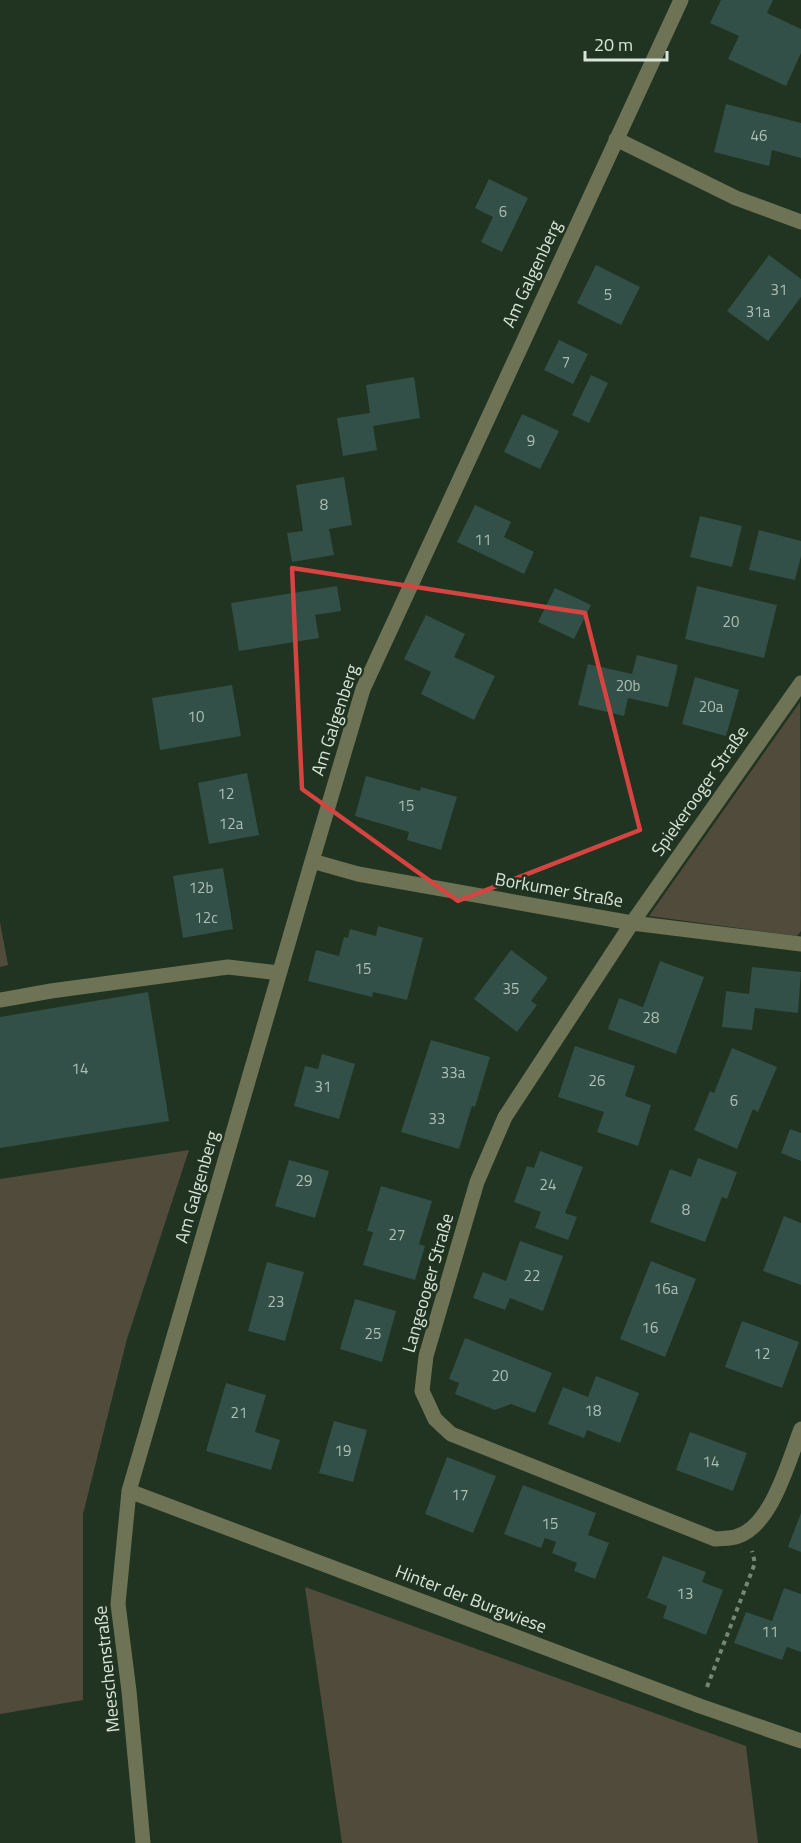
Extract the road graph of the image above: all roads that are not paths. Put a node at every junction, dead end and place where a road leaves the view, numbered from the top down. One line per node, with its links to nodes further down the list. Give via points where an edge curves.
1 (681, 0): 2 (street, Am Galgenberg)
2 (616, 139): 3 (street, via 736,198); 5 (street, Am Galgenberg, via 363,689)
3 (801, 222)
4 (801, 683): 6 (street, Spiekerooger Straße)
5 (312, 861): 6 (street, Borkumer Straße, via 358,874); 8 (street, Am Galgenberg)
6 (632, 923): 7 (street, Borkumer Straße); 10 (street, Langeooger Straße, via 505,1117 477,1182 426,1356 422,1391 435,1419 451,1434 714,1539 739,1536 761,1520 776,1495)
7 (801, 944)
8 (279, 973): 9 (street, via 228,967); 11 (street, Am Galgenberg)
9 (0, 1000)
10 (801, 1429)
11 (129, 1491): 12 (street, Hinter der Burgwiese); 13 (street, Meeschenstraße, via 118,1604)
12 (801, 1741)
13 (143, 1843)

